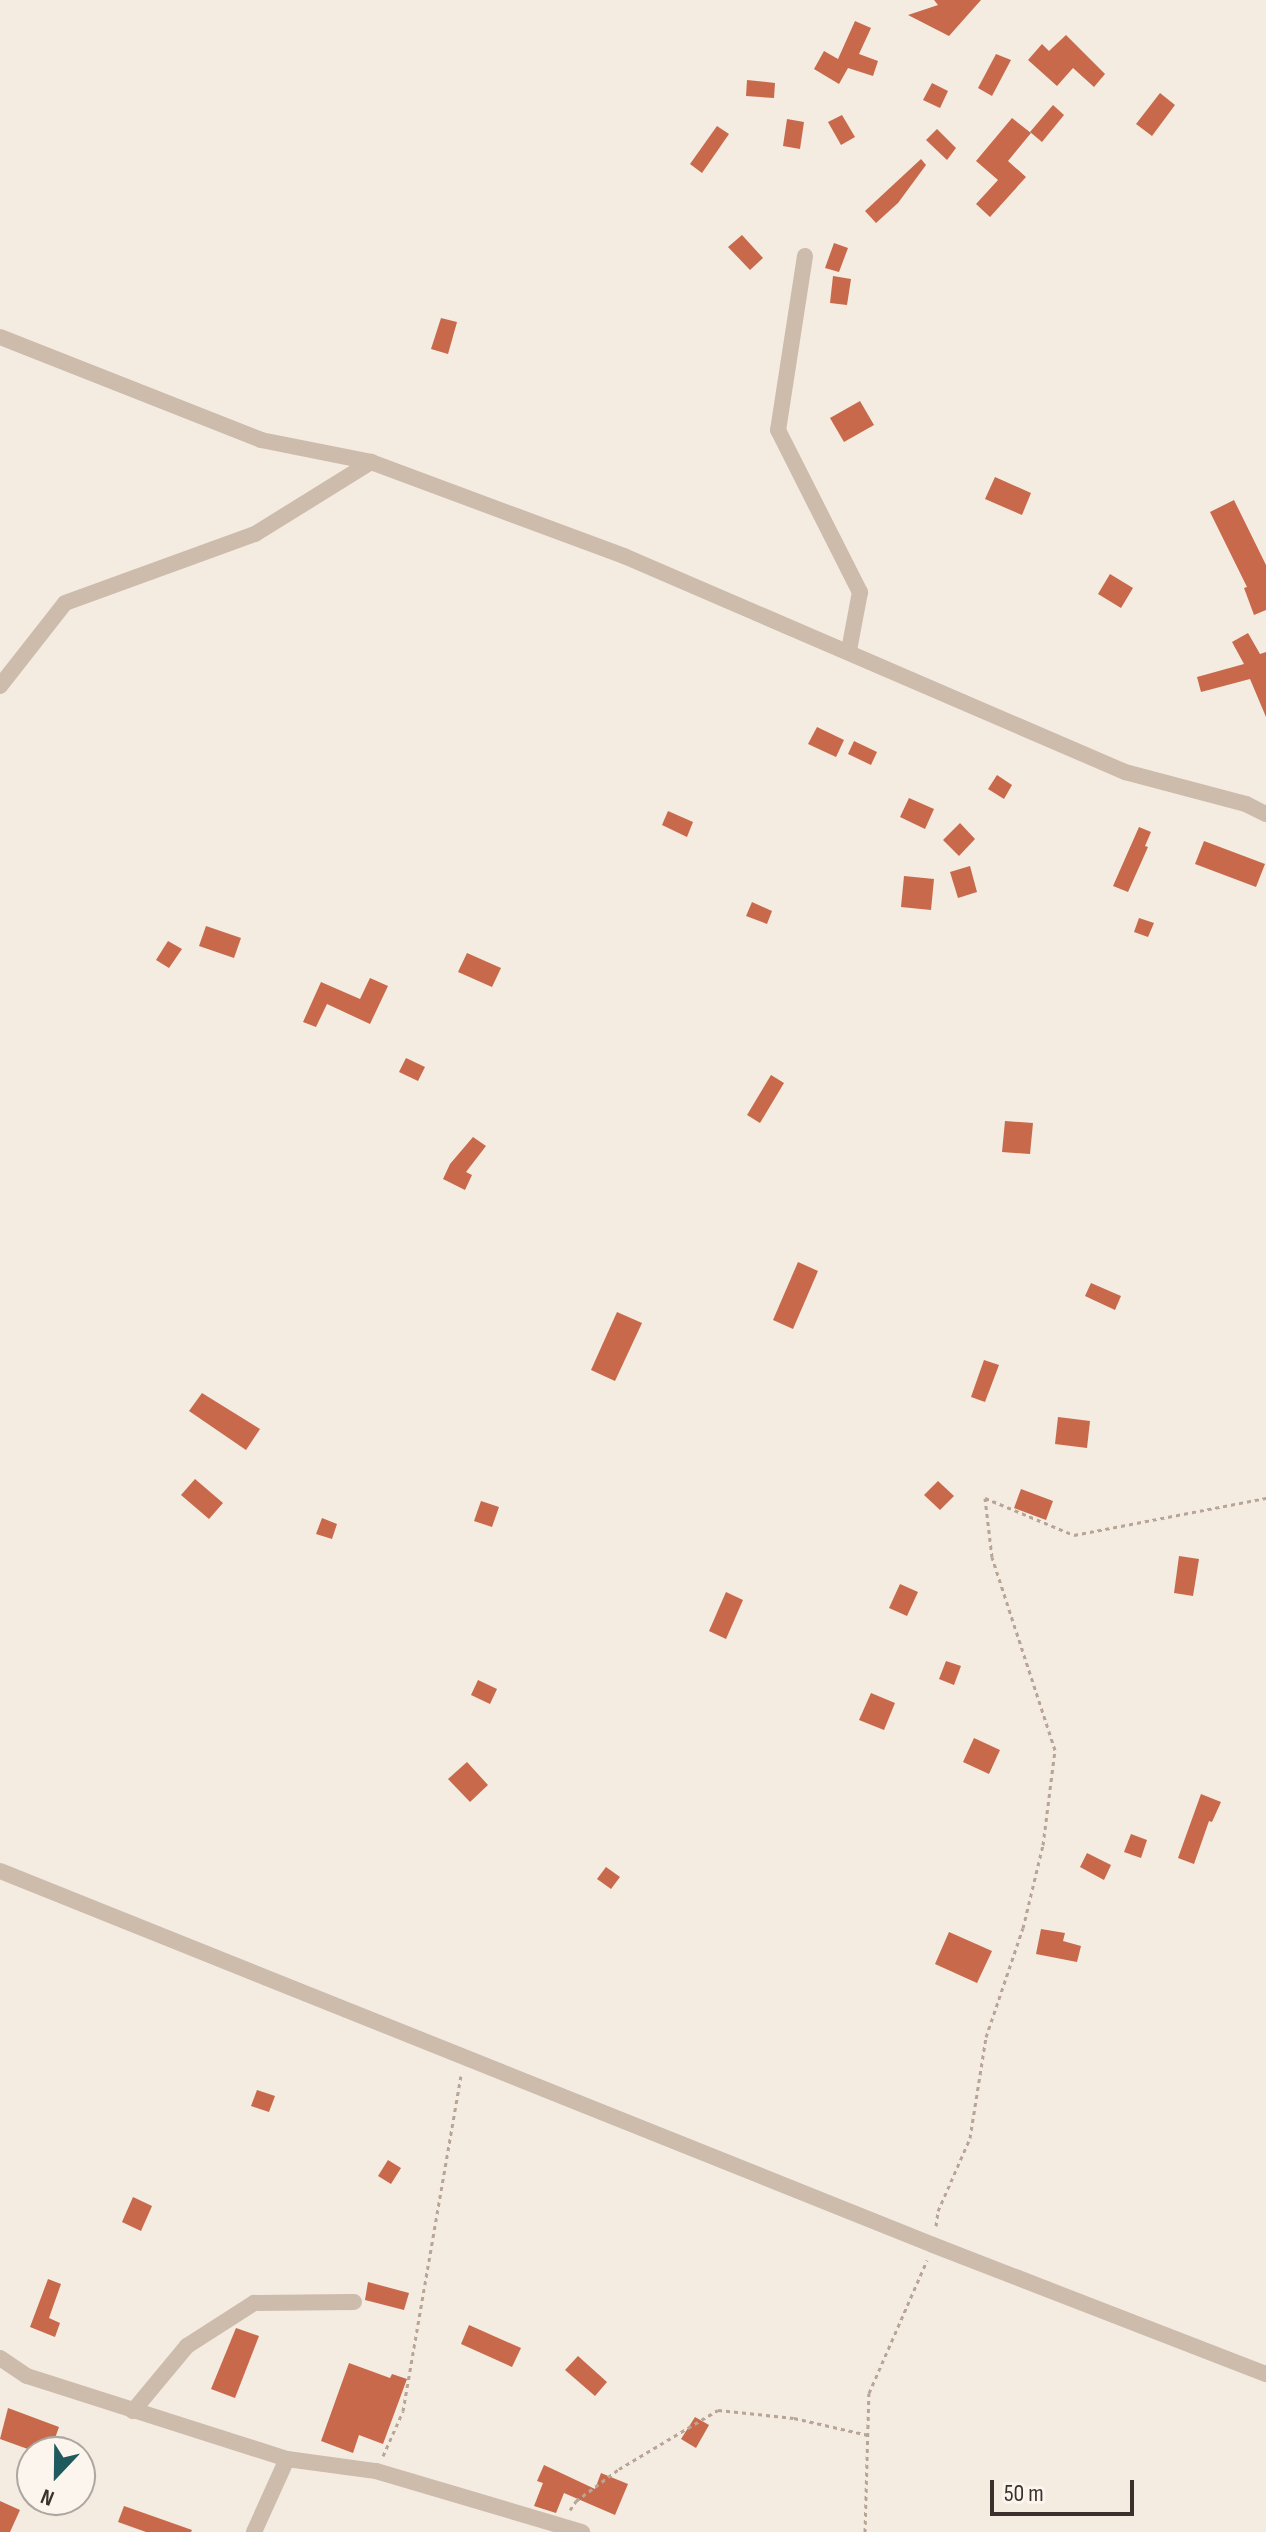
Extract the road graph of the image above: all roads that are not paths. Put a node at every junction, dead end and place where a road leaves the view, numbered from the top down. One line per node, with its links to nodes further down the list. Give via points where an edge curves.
1 (805, 256): 4 (street, via 778,430 860,592)
2 (0, 337): 3 (street, via 261,440)
3 (371, 462): 4 (street, via 624,556); 5 (street, via 255,534 65,603)
4 (849, 650): 6 (street, via 1125,772)
5 (0, 686)
6 (1266, 814)
7 (0, 1871): 10 (street)
8 (354, 2302): 11 (street, via 254,2303 187,2346)
9 (1, 2364): 11 (street)
10 (1266, 2374)
11 (133, 2411): 12 (street)
12 (287, 2459): 13 (street, via 376,2471); 14 (street)
13 (560, 2529): 15 (street)
14 (254, 2532)
15 (582, 2532)

